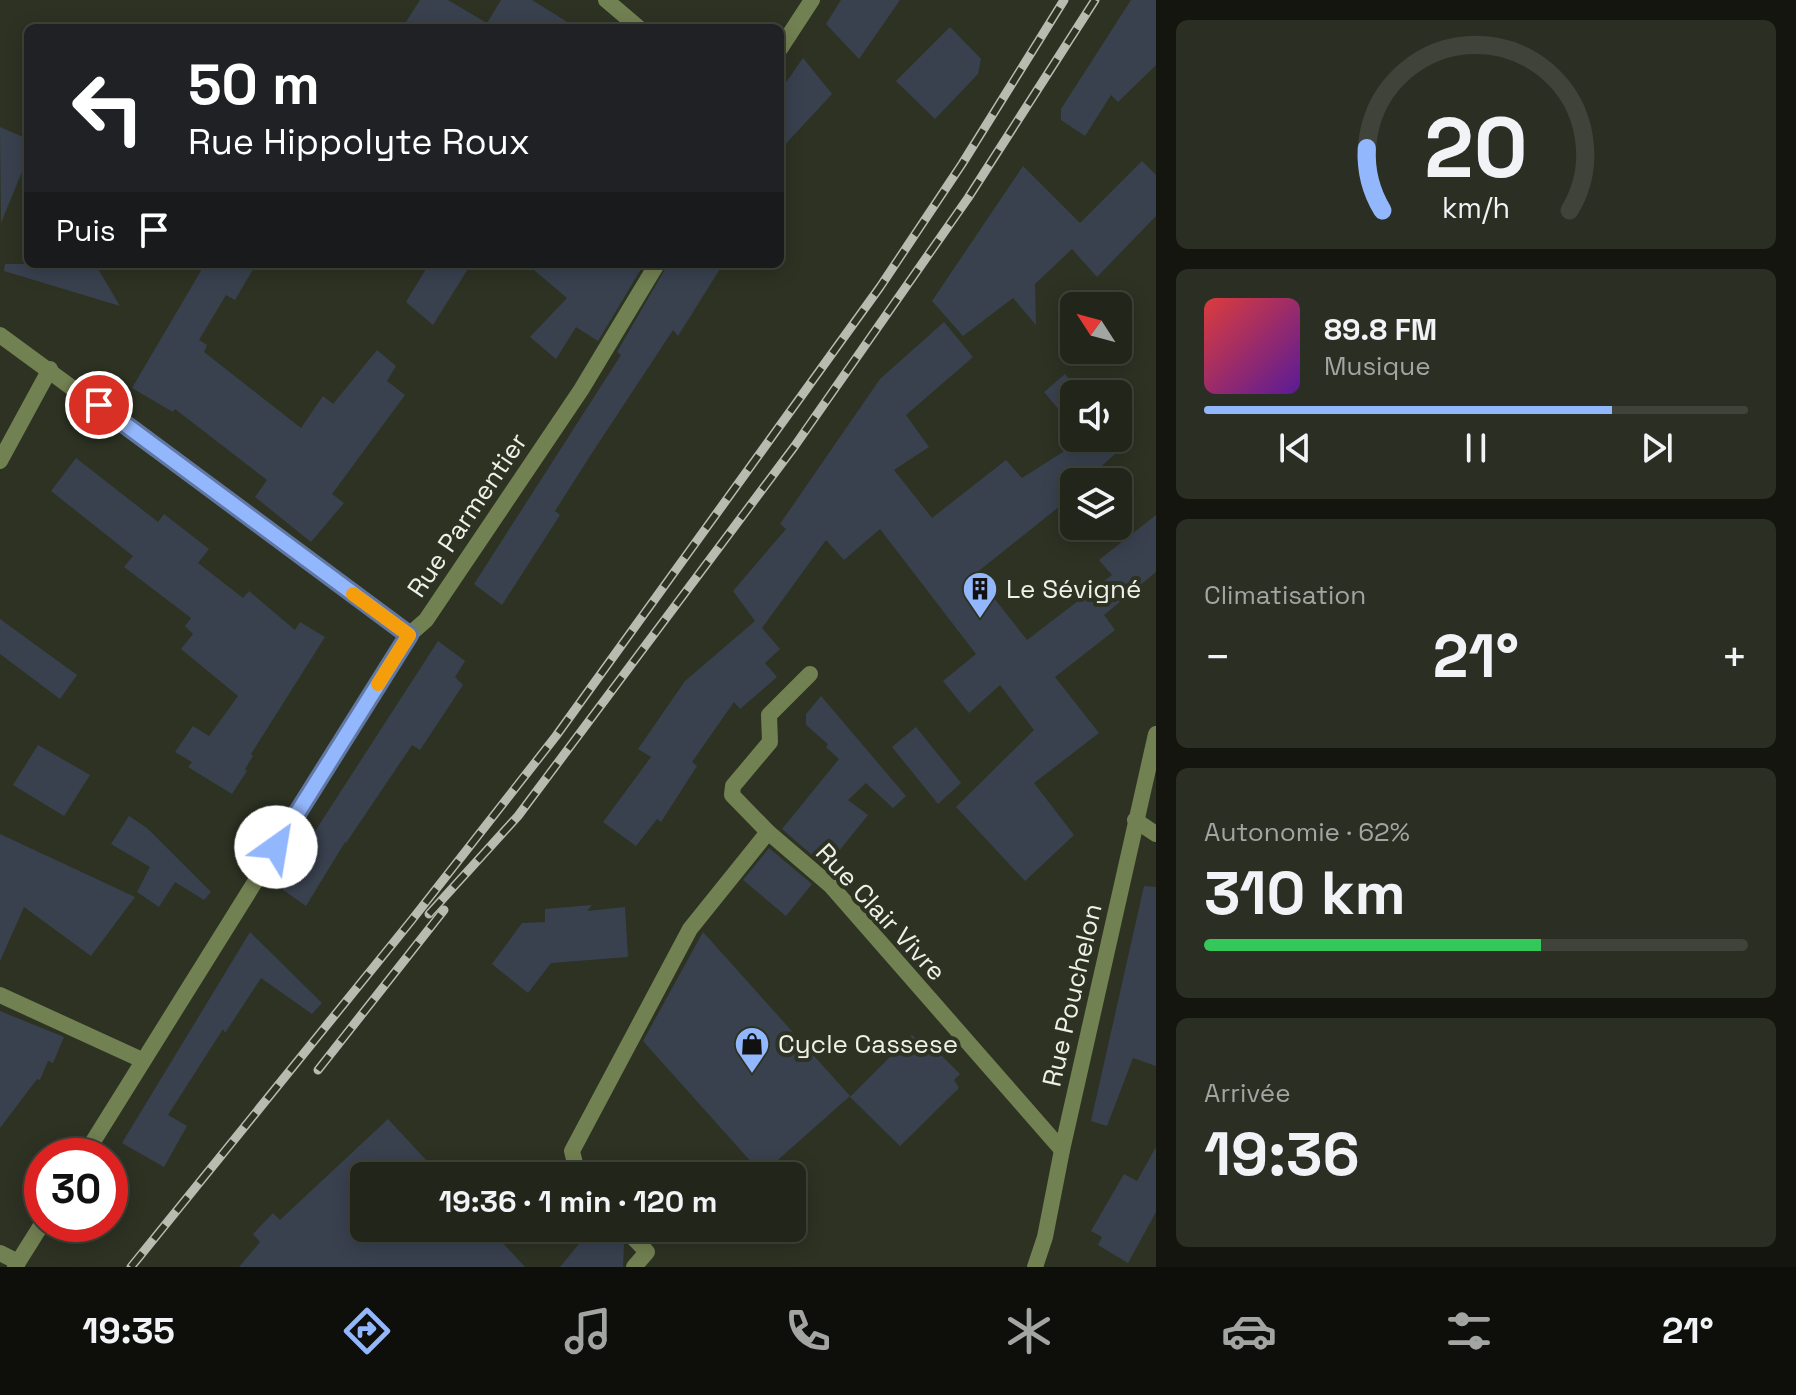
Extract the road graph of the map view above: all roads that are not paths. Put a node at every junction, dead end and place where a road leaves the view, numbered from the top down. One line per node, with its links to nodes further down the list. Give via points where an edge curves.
1 (606, 0): 3 (street)
2 (812, 0): 4 (street)
3 (634, 24)
4 (784, 43)
5 (655, 268): 9 (street, Rue Parmentier, via 581,390 426,620)
6 (0, 335): 7 (street)
7 (50, 369): 8 (street); 9 (street)
8 (0, 461)
9 (409, 635): 16 (street, Rue Parmentier)
10 (810, 674): 13 (street, Rue Clair Vivre, via 769,715 770,742 733,786 732,795)
11 (1156, 734): 12 (street, Rue Pouchelon)
12 (1135, 820): 14 (street); 18 (street, Rue Pouchelon)
13 (768, 832): 18 (street, Rue Clair Vivre, via 831,886); 19 (street, via 690,929 572,1151)
14 (1156, 834)
15 (0, 995): 16 (street)
16 (142, 1060): 17 (street, Rue Parmentier)
17 (95, 1138)
18 (1062, 1150): 25 (street, Rue Pouchelon)
19 (575, 1162)
20 (31, 1242): 23 (street)
21 (637, 1242): 24 (street, via 647,1252)
22 (0, 1253): 23 (street)
23 (17, 1264)
24 (634, 1267)
25 (1035, 1267)

